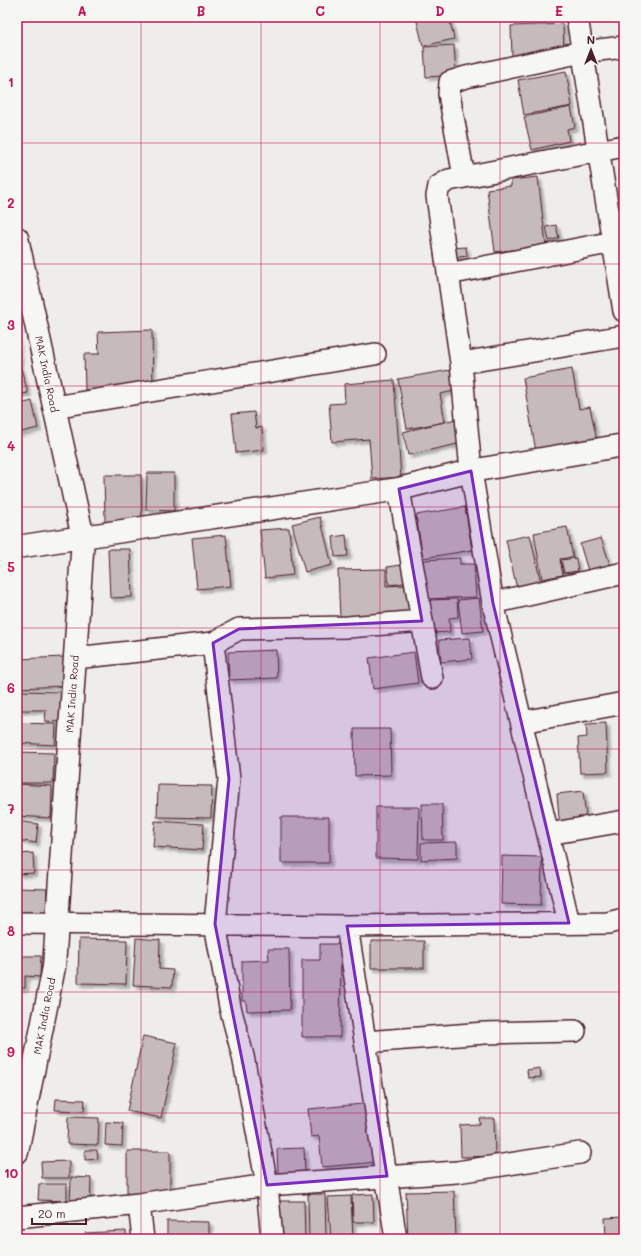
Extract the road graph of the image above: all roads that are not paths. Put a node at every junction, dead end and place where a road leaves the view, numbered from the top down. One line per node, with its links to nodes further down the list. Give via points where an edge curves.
1 (577, 17): 3 (street)
2 (624, 47): 3 (street)
3 (582, 52): 5 (street); 6 (street, via 450,82 449,94)
4 (624, 146): 5 (street)
5 (598, 150): 6 (street); 7 (street)
6 (464, 177): 9 (street, via 449,180 439,186 437,196)
7 (618, 241): 9 (street); 10 (street)
8 (18, 244): 14 (street, MAK India Road)
9 (448, 274): 13 (street)
10 (624, 310)
11 (624, 336): 13 (street)
12 (375, 354): 14 (street)
13 (461, 363): 16 (street)
14 (54, 407): 18 (street, MAK India Road)
15 (624, 445): 16 (street)
16 (471, 471): 17 (street); 21 (street)
17 (399, 489): 18 (street); 22 (street)
18 (83, 538): 19 (street); 24 (street, MAK India Road)
19 (17, 547)
20 (624, 574): 21 (street)
21 (493, 603): 27 (street)
22 (422, 621): 23 (street, via 348,627 239,630); 25 (street)
23 (213, 643): 24 (street); 34 (street, via 229,779)
24 (75, 658): 31 (street, MAK India Road)
25 (432, 678)
26 (624, 703): 27 (street)
27 (522, 722): 29 (street)
28 (624, 821): 29 (street)
29 (548, 834): 33 (street)
30 (624, 919): 33 (street, via 608,923)
31 (57, 922): 32 (street); 34 (street); 38 (street, MAK India Road, via 54,967)
32 (17, 923)
33 (570, 923): 35 (street)
34 (215, 924): 35 (street); 41 (street)
35 (348, 926): 37 (street)
36 (575, 1031): 37 (street, via 485,1033)
37 (365, 1042): 40 (street)
38 (17, 1152)
39 (580, 1153): 40 (street, via 457,1172)
40 (387, 1176): 41 (street); 46 (street)
41 (267, 1185): 42 (street); 45 (street)
42 (139, 1204): 43 (street); 44 (street)
43 (17, 1217)
44 (143, 1239)
45 (272, 1239)
46 (396, 1239)

